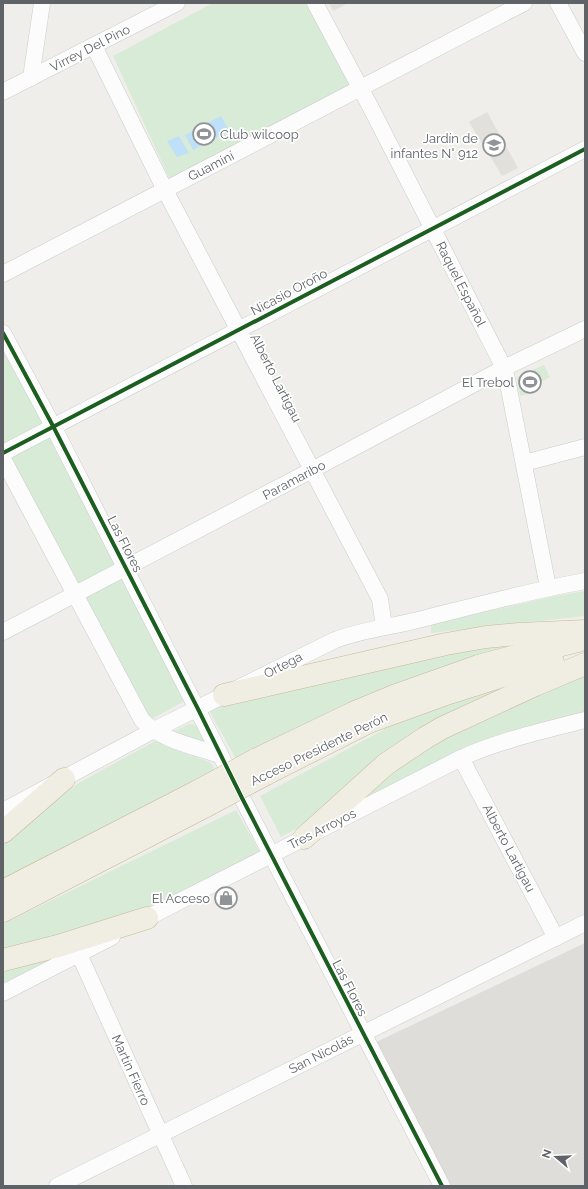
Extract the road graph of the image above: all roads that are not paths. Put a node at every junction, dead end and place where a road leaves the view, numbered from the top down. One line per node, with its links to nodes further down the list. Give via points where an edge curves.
1 (42, 3): 8 (street)
2 (177, 3): 6 (street, Virrey Del Pino)
3 (315, 3): 9 (street, Raquel Español)
4 (524, 3): 9 (street, Guaminí)
5 (558, 3): 7 (street)
6 (94, 46): 8 (street, Virrey Del Pino); 12 (street, Alberto Lartigau)
7 (585, 53)
8 (31, 78): 10 (street, Virrey Del Pino)
9 (360, 89): 12 (street, Guaminí); 13 (street, Raquel Español)
10 (3, 92)
11 (585, 148): 13 (street, Nicasio Oroño)
12 (165, 190): 14 (street, Guaminí); 16 (street, Alberto Lartigau)
13 (432, 228): 16 (street, Nicasio Oroño); 18 (street, Raquel Español)
14 (3, 274)
15 (585, 329): 18 (street, Paramaribo)
16 (240, 330): 19 (street, Nicasio Oroño); 24 (street, Alberto Lartigau)
17 (3, 333): 19 (street, Las Flores)
18 (504, 368): 23 (street, Raquel Español); 24 (street, Paramaribo)
19 (53, 426): 21 (street, Nicasio Oroño); 25 (street, Las Flores)
20 (585, 447): 23 (street)
21 (3, 454)
22 (3, 459): 28 (street, Las Flores)
23 (524, 463): 27 (street, Raquel Español)
24 (312, 470): 25 (street, Paramaribo); 29 (street, Alberto Lartigau, via 380,599)
25 (126, 568): 28 (street, Paramaribo); 36 (street, Las Flores)
26 (585, 581): 27 (street, Ortega)
27 (548, 587): 29 (street, Ortega)
28 (74, 594): 31 (street, Paramaribo); 38 (street, Las Flores, via 142,720)
29 (384, 627): 35 (street, Ortega, via 335,640)
30 (585, 631): 35 (highway, via 519,634 466,641)
31 (3, 632)
32 (585, 640): 40 (highway, Acceso Presidente Perón, via 491,662 399,694 353,713)
33 (585, 655): 40 (highway, Acceso Presidente Perón, via 515,672 409,707)
34 (585, 664): 45 (highway, via 442,728 386,764)
35 (224, 695): 36 (street, Ortega)
36 (198, 709): 38 (street, Ortega); 38 (street, Las Flores, via 223,761)
37 (585, 720): 39 (street, Tres Arroyos, via 508,740)
38 (154, 730): 41 (street, Ortega)
39 (461, 758): 45 (street, Tres Arroyos); 51 (street, Alberto Lartigau)
40 (260, 767): 43 (highway, Acceso Presidente Perón, bridge)
41 (64, 779): 44 (highway)
42 (242, 798): 46 (street, Las Flores)
43 (202, 799): 47 (highway, Acceso Presidente Perón); 48 (highway, Acceso Presidente Perón)
44 (3, 815)
45 (304, 838): 46 (street, Tres Arroyos)
46 (272, 855): 49 (street, Tres Arroyos); 55 (street, Las Flores)
47 (3, 891)
48 (3, 911)
49 (147, 918): 52 (street, Tres Arroyos); 53 (highway)
50 (585, 923): 51 (street, San Nicolás)
51 (556, 938): 55 (street, San Nicolás)
52 (79, 954): 54 (street, Tres Arroyos); 56 (street, Martín Fierro)
53 (3, 960)
54 (3, 993)
55 (363, 1034): 56 (street, San Nicolás); 59 (street, Las Flores)
56 (160, 1134): 57 (street, San Nicolás); 58 (street, Martín Fierro)
57 (57, 1186)
58 (184, 1186)
59 (442, 1186)

